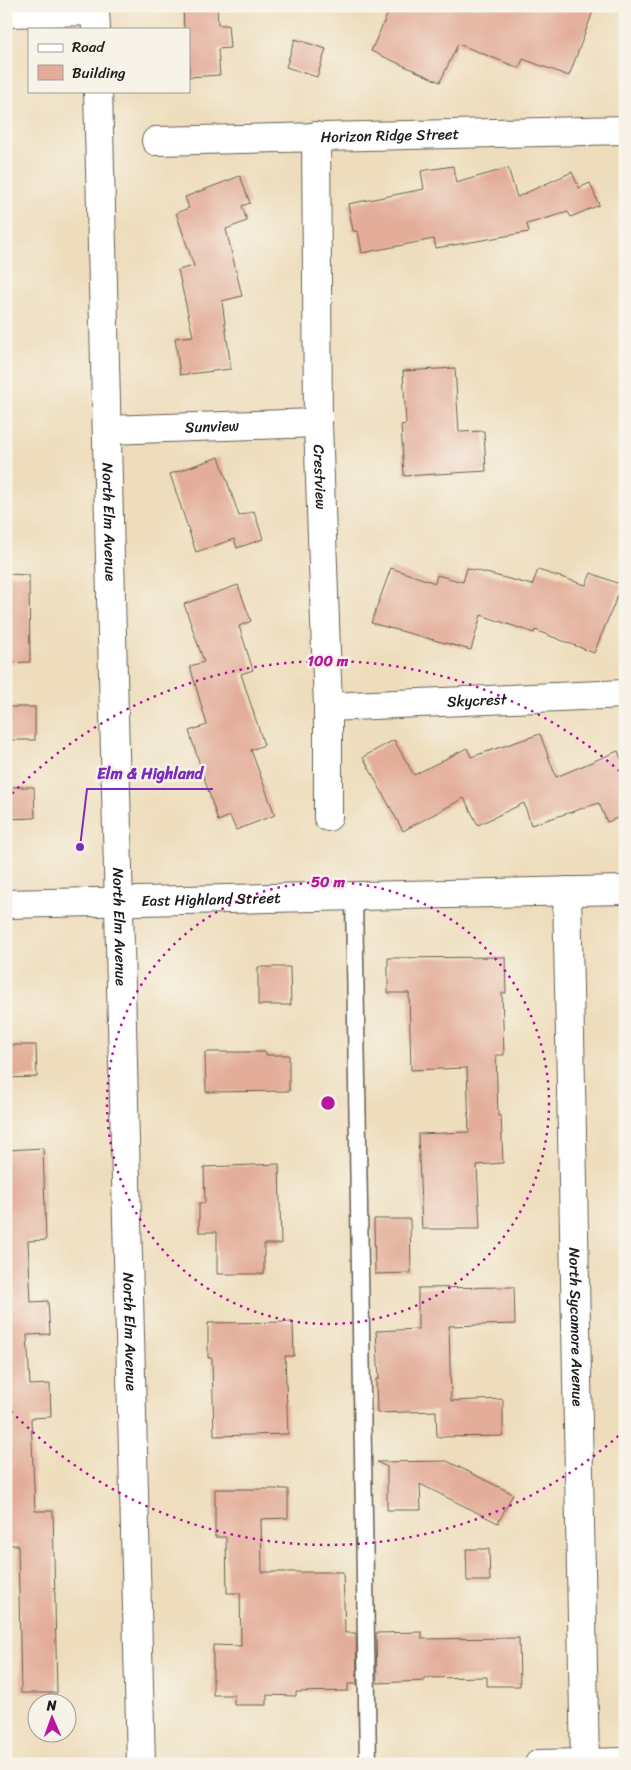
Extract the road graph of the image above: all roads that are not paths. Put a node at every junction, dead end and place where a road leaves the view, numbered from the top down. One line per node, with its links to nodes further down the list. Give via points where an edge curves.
1 (6, 13): 2 (street)
2 (96, 20)
3 (98, 92): 8 (street, North Elm Avenue)
4 (625, 130): 5 (street, Horizon Ridge Street)
5 (316, 136): 6 (street, Horizon Ridge Street); 7 (street, Crestview)
6 (156, 141)
7 (318, 423): 8 (street, Sunview); 10 (street, Crestview)
8 (107, 430): 15 (street, North Elm Avenue)
9 (625, 694): 10 (street, Skycrest)
10 (328, 707): 11 (street, Crestview)
11 (328, 817)
12 (625, 890): 13 (street, East Highland Street)
13 (566, 891): 14 (street, East Highland Street); 18 (street, North Sycamore Avenue)
14 (354, 896): 15 (street, East Highland Street); 20 (lane)
15 (119, 901): 16 (street, East Highland Street); 19 (street, North Elm Avenue)
16 (6, 904)
17 (625, 1762): 18 (street)
18 (585, 1763): 21 (street)
19 (141, 1764)
20 (368, 1764)
21 (539, 1764)

